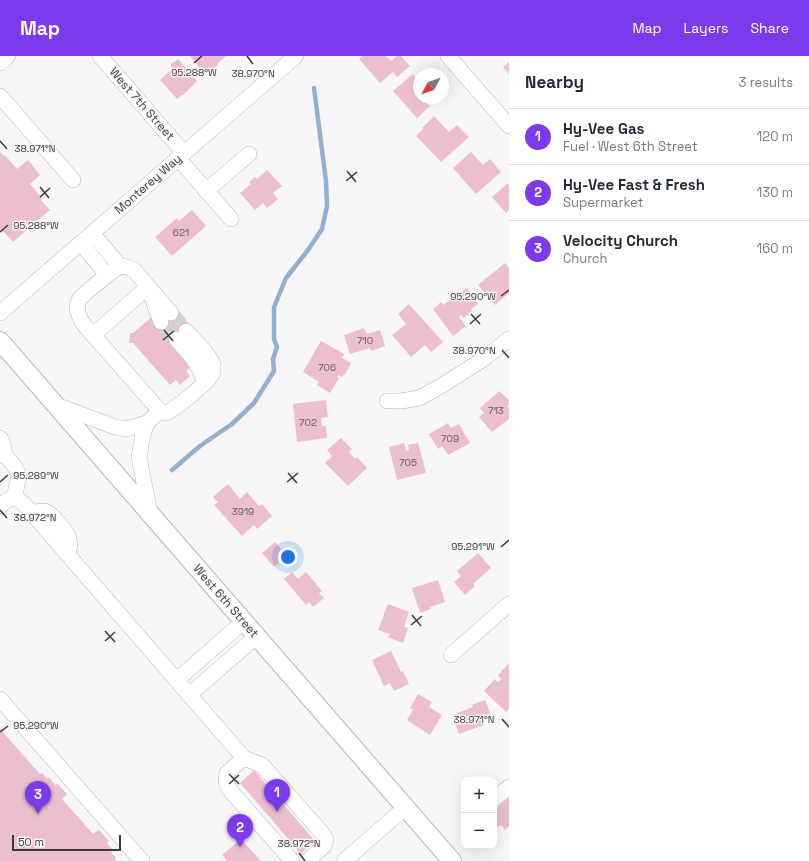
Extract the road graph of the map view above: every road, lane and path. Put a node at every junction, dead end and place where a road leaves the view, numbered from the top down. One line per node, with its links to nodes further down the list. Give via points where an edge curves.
1 (8, 56): 5 (street)
2 (100, 56): 9 (street, West 7th Street)
3 (296, 56): 9 (street, Monterey Way)
4 (448, 56): 7 (street)
5 (0, 63)
6 (3, 104): 10 (street)
7 (509, 126)
8 (249, 154): 11 (street)
9 (181, 155): 11 (street, West 7th Street); 13 (street, Monterey Way)
10 (72, 180)
11 (206, 191): 12 (street, West 7th Street)
12 (231, 219)
13 (92, 232): 14 (street, Monterey Way); 15 (street)
14 (81, 243): 16 (street); 18 (street, Monterey Way)
15 (120, 266): 16 (street); 17 (street, via 134,270)
16 (107, 275): 20 (street, via 80,298 79,315)
17 (148, 287): 19 (street); 20 (street)
18 (0, 313)
19 (166, 318)
20 (93, 335): 26 (street)
21 (181, 335): 26 (street, via 207,379 174,410)
22 (509, 339): 24 (street, via 482,360 419,398)
23 (0, 341): 25 (main road, West 6th Street)
24 (387, 401)
25 (56, 405): 27 (street, via 115,427 126,429); 31 (main road, West 6th Street)
26 (160, 412): 27 (street)
27 (147, 423): 31 (street, via 139,457)
28 (1, 449): 29 (street, via 15,466 19,476)
29 (14, 498): 30 (street, via 7,499); 36 (street, via 23,503)
30 (0, 506)
31 (150, 513): 33 (main road, West 6th Street)
32 (509, 604): 35 (street)
33 (244, 621): 34 (main road, West 6th Street); 36 (street)
34 (257, 636): 37 (street); 42 (main road, West 6th Street)
35 (451, 655)
36 (177, 680): 37 (street)
37 (189, 695): 39 (street)
38 (0, 699): 43 (street)
39 (244, 758): 44 (street, via 227,773 229,789); 45 (street, via 262,765 322,833 326,840 324,846)
40 (509, 786): 41 (street)
41 (497, 797)
42 (406, 807): 46 (street); 47 (main road, West 6th Street)
43 (142, 861)
44 (292, 861)
45 (307, 861)
46 (344, 861)
47 (452, 861)

